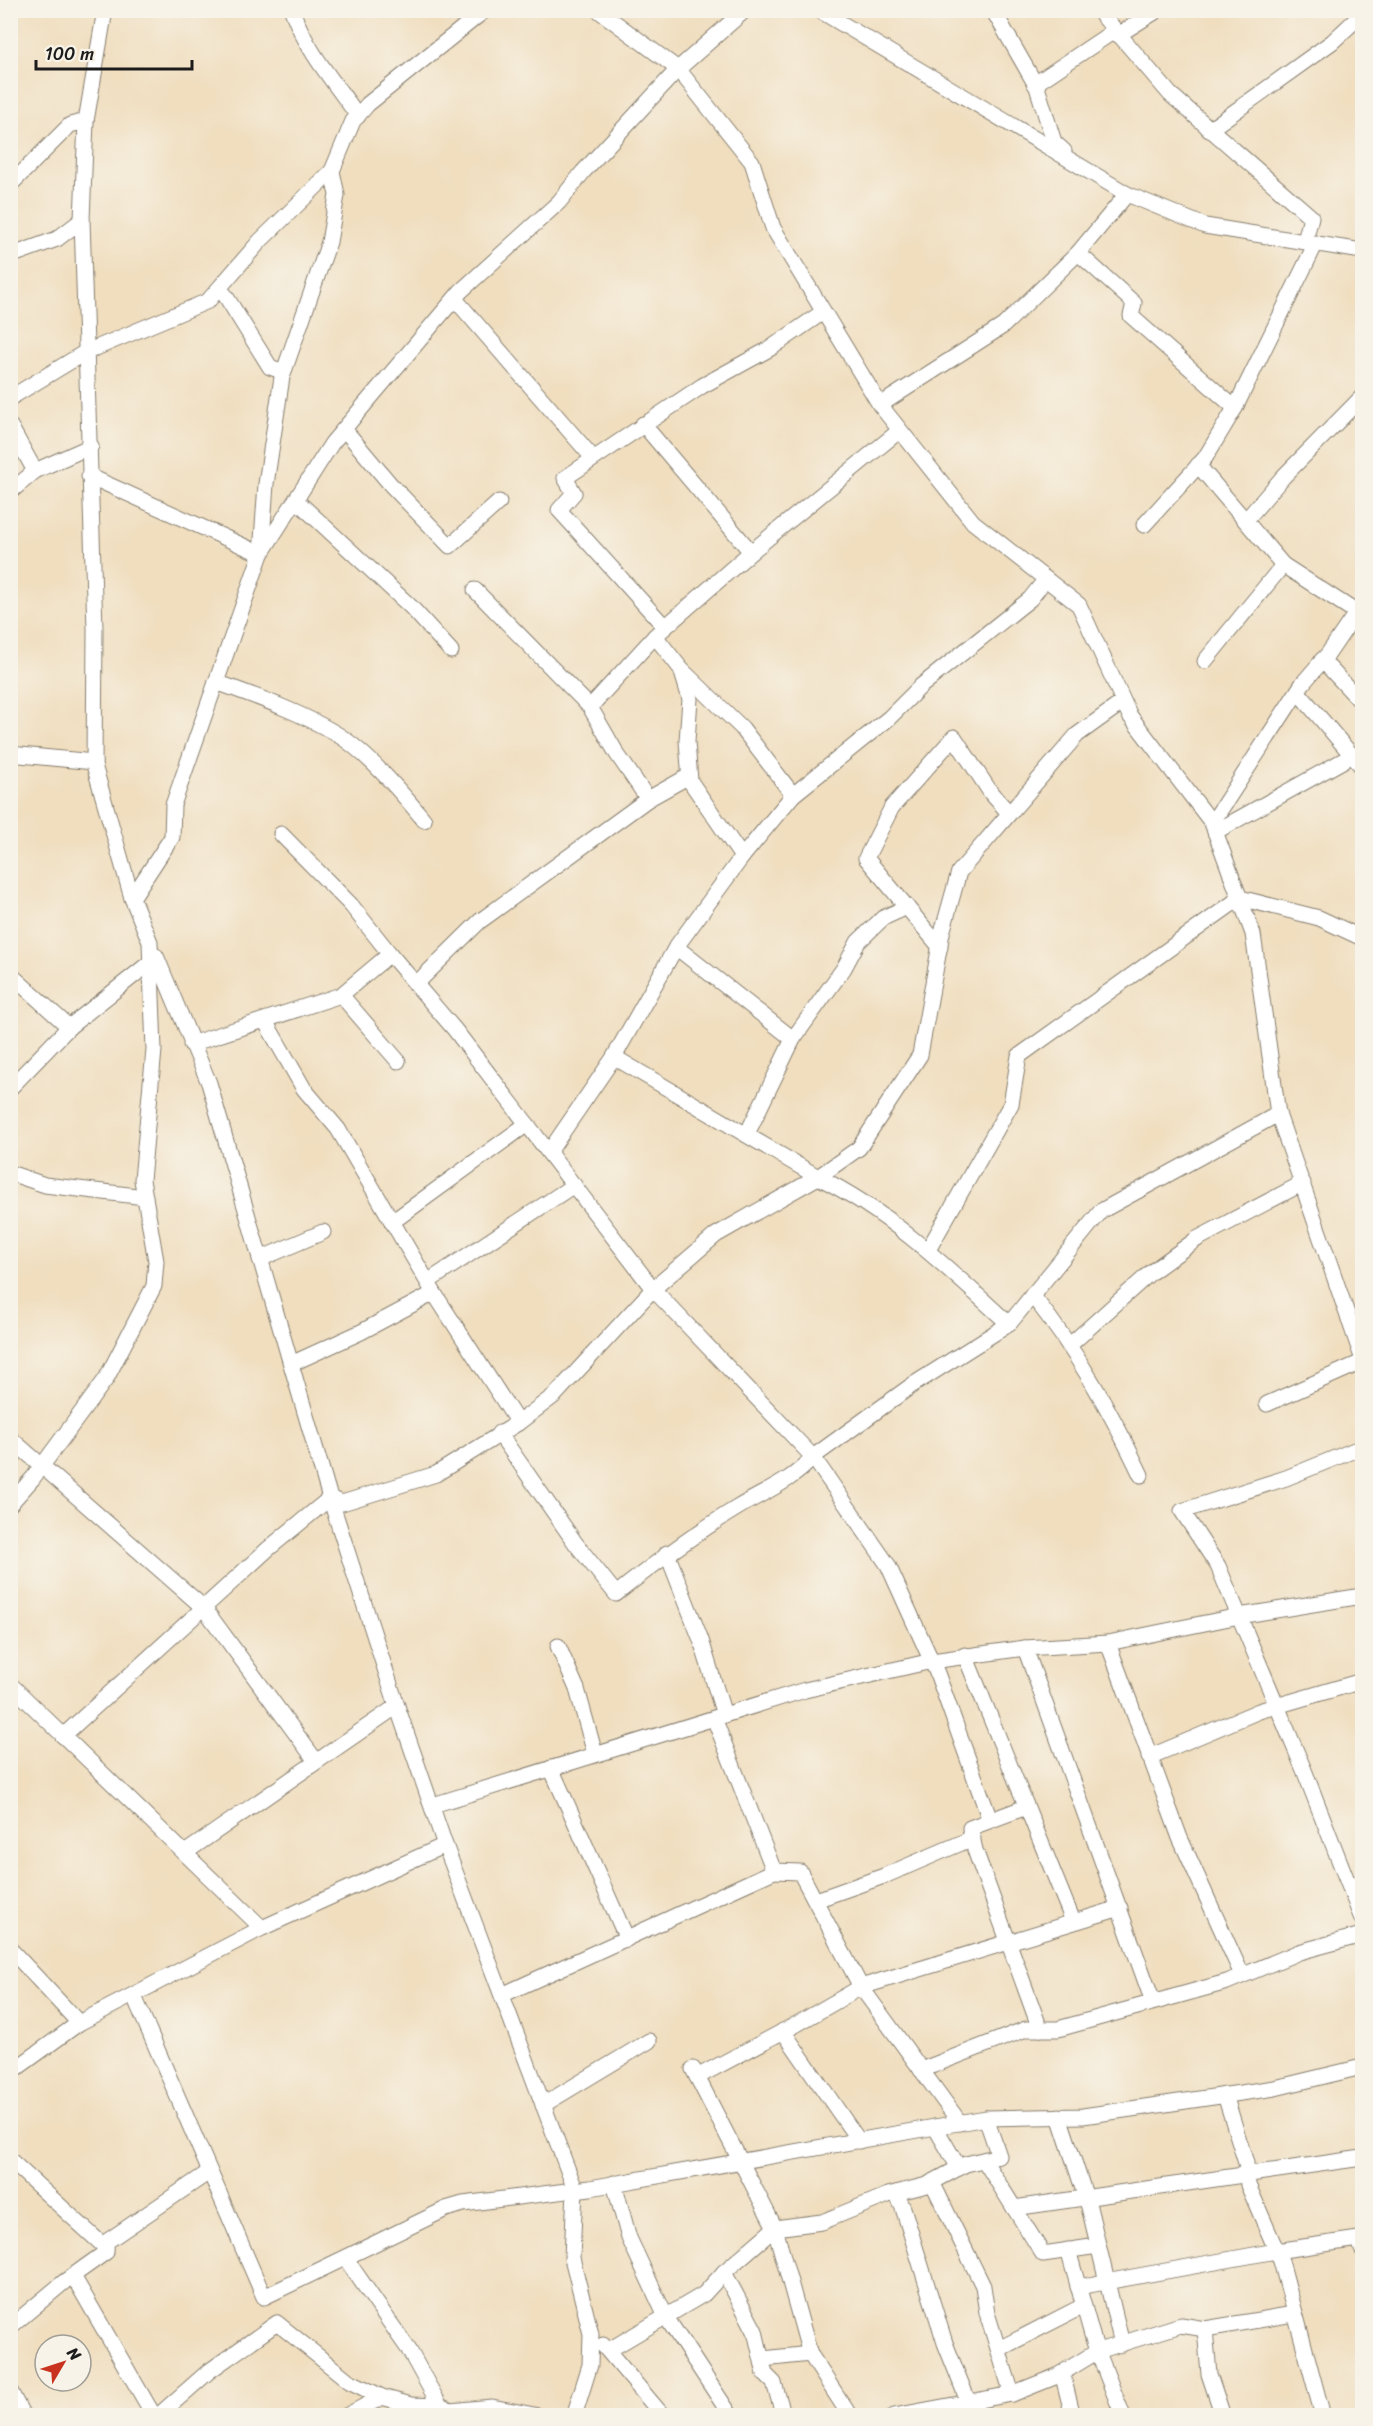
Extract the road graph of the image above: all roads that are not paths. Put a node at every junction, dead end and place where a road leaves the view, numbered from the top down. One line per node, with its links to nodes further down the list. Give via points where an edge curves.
1 (105, 10): 15 (street)
2 (292, 10): 14 (street, via 310,49)
3 (485, 10): 14 (street)
4 (598, 10): 12 (street)
5 (745, 10): 12 (street)
6 (819, 10): 18 (street)
7 (993, 10): 13 (street)
8 (1098, 10): 11 (street)
9 (1158, 10): 11 (street)
10 (1362, 15): 16 (street, via 1332,42)
11 (1116, 33): 13 (street); 16 (street, via 1149,73)
12 (678, 69): 27 (street, via 559,202); 28 (street, via 752,162 773,228)
13 (1035, 84): 18 (street, via 1054,142)
14 (358, 116): 17 (street)
15 (86, 121): 19 (street, via 70,125); 21 (street)
16 (1209, 130): 22 (street, via 1311,217)
17 (332, 171): 26 (street, via 260,241); 30 (street, via 338,195 328,242)
18 (1092, 174): 20 (street)
19 (10, 185)
20 (1127, 194): 22 (street, via 1205,226); 24 (street)
21 (82, 220): 25 (street, via 57,239); 29 (street)
22 (1311, 242): 23 (street); 34 (street)
23 (1362, 251)
24 (1078, 253): 33 (street, via 1003,326); 34 (street, via 1134,303 1131,316)
25 (10, 256)
26 (219, 291): 29 (street, via 208,301 173,318); 30 (street, via 270,367)
27 (455, 299): 37 (street); 40 (street)
28 (823, 312): 33 (street); 35 (street, via 771,348)
29 (84, 353): 32 (street); 39 (street)
30 (284, 372): 50 (street, via 266,484)
31 (1362, 397): 47 (street)
32 (10, 398)
33 (880, 405): 38 (street)
34 (1235, 408): 41 (street)
35 (643, 424): 40 (street); 49 (street)
36 (10, 426): 42 (street)
37 (344, 429): 45 (street); 46 (street, via 450,546)
38 (899, 431): 49 (street); 52 (street, via 973,522)
39 (90, 446): 42 (street); 43 (street)
40 (593, 458): 55 (street, via 565,478 574,493 559,510)
41 (1198, 465): 47 (street); 48 (street)
42 (35, 471): 44 (street)
43 (89, 476): 50 (street); 67 (street, via 95,629)
44 (10, 492)
45 (296, 500): 50 (street); 56 (street, via 411,607)
46 (499, 502)
47 (1246, 520): 51 (street)
48 (1144, 525)
49 (751, 552): 55 (street)
50 (261, 554): 60 (street)
51 (1283, 565): 54 (street); 58 (street)
52 (1046, 579): 62 (street, via 1079,605); 70 (street, via 1030,599)
53 (475, 590): 64 (street)
54 (1359, 615): 57 (street)
55 (660, 632): 59 (street); 64 (street)
56 (451, 651)
57 (1322, 660): 61 (street); 63 (street)
58 (1205, 661)
59 (681, 669): 69 (street, via 690,699); 70 (street, via 742,728)
60 (216, 682): 73 (street, via 270,701 337,734 395,785); 77 (street, via 173,806 171,837)
61 (1298, 692): 66 (street); 74 (street)
62 (1123, 702): 72 (street, via 1077,735); 74 (street)
63 (1362, 703)
64 (590, 707): 71 (street)
65 (10, 754): 67 (street)
66 (1353, 754): 68 (street); 74 (street)
67 (94, 762): 77 (street)
68 (1362, 767)
69 (689, 776): 71 (street); 76 (street)
70 (793, 795): 76 (street)
71 (648, 799): 87 (street, via 480,921)
72 (1009, 813): 79 (street, via 991,793 954,736 892,807 866,858); 82 (street, via 959,872)
73 (424, 820)
74 (1213, 828): 78 (street)
75 (281, 834): 84 (street, via 351,905)
76 (742, 857): 83 (street)
77 (132, 898): 81 (street)
78 (1239, 898): 80 (street, via 1319,918); 96 (street, via 1253,934); 107 (street, via 1019,1056 1011,1104)
79 (907, 907): 82 (street); 91 (street, via 866,931)
80 (1362, 938)
81 (150, 942): 85 (street); 92 (street)
82 (940, 946): 101 (street, via 920,1054 859,1148)
83 (676, 947): 91 (street); 93 (street)
84 (390, 954): 87 (street); 88 (street)
85 (152, 961): 90 (street); 104 (street, via 154,1050 142,1180)
86 (10, 974): 90 (street)
87 (417, 983): 97 (street)
88 (341, 994): 89 (street); 94 (street)
89 (265, 1022): 92 (street); 105 (street, via 304,1089 338,1129)
90 (69, 1027): 95 (street)
91 (793, 1039): 98 (street)
92 (191, 1044): 108 (street, via 208,1083)
93 (614, 1057): 98 (street); 99 (street)
94 (398, 1061)
95 (10, 1088)
96 (1278, 1114): 102 (street); 111 (street, via 1101,1211)
97 (527, 1124): 99 (street); 105 (street)
98 (747, 1134): 101 (street)
99 (549, 1152): 103 (street)
100 (10, 1173): 104 (street, via 45,1185)
101 (818, 1177): 107 (street, via 843,1189); 110 (street, via 716,1235)
102 (1303, 1183): 113 (street, via 1197,1239 1150,1273); 114 (street)
103 (574, 1185): 109 (street); 110 (street)
104 (145, 1197): 122 (street, via 156,1261 154,1286 106,1379)
105 (392, 1222): 109 (street)
106 (323, 1232): 108 (street)
107 (928, 1250): 112 (street)
108 (260, 1259): 115 (street)
109 (431, 1287): 115 (street, via 362,1332); 117 (street)
110 (654, 1289): 117 (street, via 555,1395); 121 (street)
111 (1032, 1295): 112 (street); 113 (street)
112 (1009, 1323): 121 (street, via 910,1386)
113 (1071, 1344): 123 (street)
114 (1362, 1360): 116 (street)
115 (291, 1364): 124 (street)
116 (1267, 1404)
117 (518, 1423): 118 (street)
118 (499, 1433): 124 (street, via 436,1474 342,1503); 126 (street, via 616,1594)
119 (10, 1438): 122 (street)
120 (1362, 1447): 129 (street, via 1286,1478 1182,1511 1218,1566)
121 (813, 1457): 126 (street, via 801,1472); 134 (street, via 888,1565)
122 (42, 1466): 125 (street); 128 (street)
123 (1141, 1475)
124 (330, 1498): 128 (street); 137 (street)
125 (10, 1504)
126 (667, 1553): 139 (street, via 701,1640)
127 (1362, 1596): 129 (street)
128 (204, 1608): 140 (street); 143 (street)
129 (1239, 1616): 130 (street); 138 (street)
130 (1108, 1643): 132 (street); 142 (street)
131 (558, 1646): 141 (street, via 577,1689)
132 (1025, 1648): 133 (street); 153 (street)
133 (965, 1655): 134 (street); 146 (street)
134 (932, 1661): 139 (street, via 805,1690); 147 (street)
135 (1362, 1682): 138 (street)
136 (10, 1684): 140 (street)
137 (397, 1706): 143 (street); 145 (street)
138 (1276, 1706): 142 (street); 154 (street)
139 (719, 1716): 141 (street); 151 (street)
140 (63, 1736): 150 (street)
141 (595, 1754): 144 (street)
142 (1149, 1757): 161 (street, via 1179,1838)
143 (316, 1761): 150 (street)
144 (552, 1768): 145 (street); 158 (street)
145 (433, 1805): 149 (street)
146 (1026, 1807): 147 (street); 155 (street)
147 (990, 1820): 148 (street, via 970,1828)
148 (973, 1838): 152 (street); 159 (street)
149 (445, 1845): 156 (street); 163 (street)
150 (186, 1852): 156 (street)
151 (774, 1871): 152 (street, via 800,1872); 158 (street)
152 (816, 1900): 162 (street)
153 (1120, 1908): 155 (street); 165 (street)
154 (1362, 1919)
155 (1073, 1921): 159 (street)
156 (262, 1928): 164 (street)
157 (1362, 1935): 161 (street, via 1299,1952)
158 (627, 1939): 163 (street)
159 (1009, 1941): 162 (street); 167 (street)
160 (10, 1949): 166 (street)
161 (1242, 1975): 165 (street)
162 (861, 1987): 168 (street); 171 (street)
163 (502, 1995): 174 (street)
164 (134, 1996): 166 (street); 185 (street)
165 (1153, 2002): 167 (street, via 1058,2029)
166 (79, 2023): 172 (street)
167 (1040, 2029): 171 (street, via 1026,2029)
168 (783, 2031): 179 (street); 183 (street, via 695,2073)
169 (649, 2041): 174 (street)
170 (1362, 2067): 173 (street, via 1275,2088)
171 (921, 2070): 177 (street)
172 (10, 2073)
173 (1225, 2095): 175 (street, via 1083,2116); 186 (street)
174 (543, 2105): 189 (street)
175 (1059, 2116): 176 (street); 191 (street)
176 (986, 2118): 177 (street); 182 (street, via 999,2156)
177 (960, 2123): 178 (street)
178 (935, 2127): 179 (street); 184 (street)
179 (860, 2141): 183 (street)
180 (1362, 2158): 186 (street)
181 (10, 2160): 195 (street)
182 (984, 2160): 184 (street); 192 (street)
183 (743, 2162): 187 (street); 193 (street)
184 (959, 2168): 188 (street)
185 (209, 2172): 195 (street, via 106,2242); 199 (street, via 264,2297)
186 (1247, 2174): 191 (street); 198 (street)
187 (614, 2182): 189 (street); 206 (street, via 629,2238)
188 (932, 2182): 190 (street); 211 (street, via 983,2286)
189 (575, 2189): 199 (street, via 454,2206); 209 (street, via 572,2258)
190 (896, 2193): 193 (street, via 822,2222); 220 (street)
191 (1085, 2198): 192 (street); 194 (street)
192 (1014, 2208): 197 (street, via 1043,2254)
193 (775, 2228): 200 (street); 214 (street)
194 (1098, 2246): 197 (street); 202 (street)
195 (106, 2248): 201 (street, via 106,2252)
196 (1362, 2249): 198 (street, via 1359,2239)
197 (1068, 2250): 203 (street)
198 (1276, 2251): 202 (street); 205 (street)
199 (346, 2259): 221 (street, via 409,2350)
200 (724, 2272): 206 (street, via 704,2294); 215 (street, via 755,2331)
201 (73, 2276): 207 (street); 224 (street)
202 (1106, 2283): 203 (street); 210 (street)
203 (1078, 2287): 204 (street)
204 (1083, 2306): 211 (street); 213 (street)
205 (1294, 2314): 208 (street); 236 (street)
206 (666, 2317): 212 (street); 229 (street)
207 (10, 2327)
208 (1205, 2329): 210 (street, via 1180,2325); 235 (street, via 1209,2373)
209 (591, 2334): 212 (street); 227 (street, via 590,2364)
210 (1122, 2344): 213 (street)
211 (999, 2349): 218 (street)
212 (609, 2350): 228 (street)
213 (1098, 2351): 216 (street); 234 (street)
214 (810, 2354): 215 (street); 231 (street)
215 (763, 2359): 230 (street, via 765,2374 774,2382)
216 (1062, 2373): 218 (street); 233 (street)
217 (10, 2391): 223 (street)
218 (1012, 2394): 220 (street)
219 (382, 2397): 221 (street); 224 (street, via 349,2381 277,2323); 225 (street)
220 (968, 2401): 222 (street)
221 (441, 2411): 226 (street, via 492,2407)
222 (922, 2413): 232 (street)
223 (23, 2415)
224 (156, 2415)
225 (346, 2415)
226 (539, 2415)
227 (572, 2415)
228 (663, 2415)
229 (731, 2415)
230 (784, 2415)
231 (850, 2415)
232 (894, 2415)
233 (1072, 2415)
234 (1121, 2415)
235 (1223, 2415)
236 (1323, 2415)

